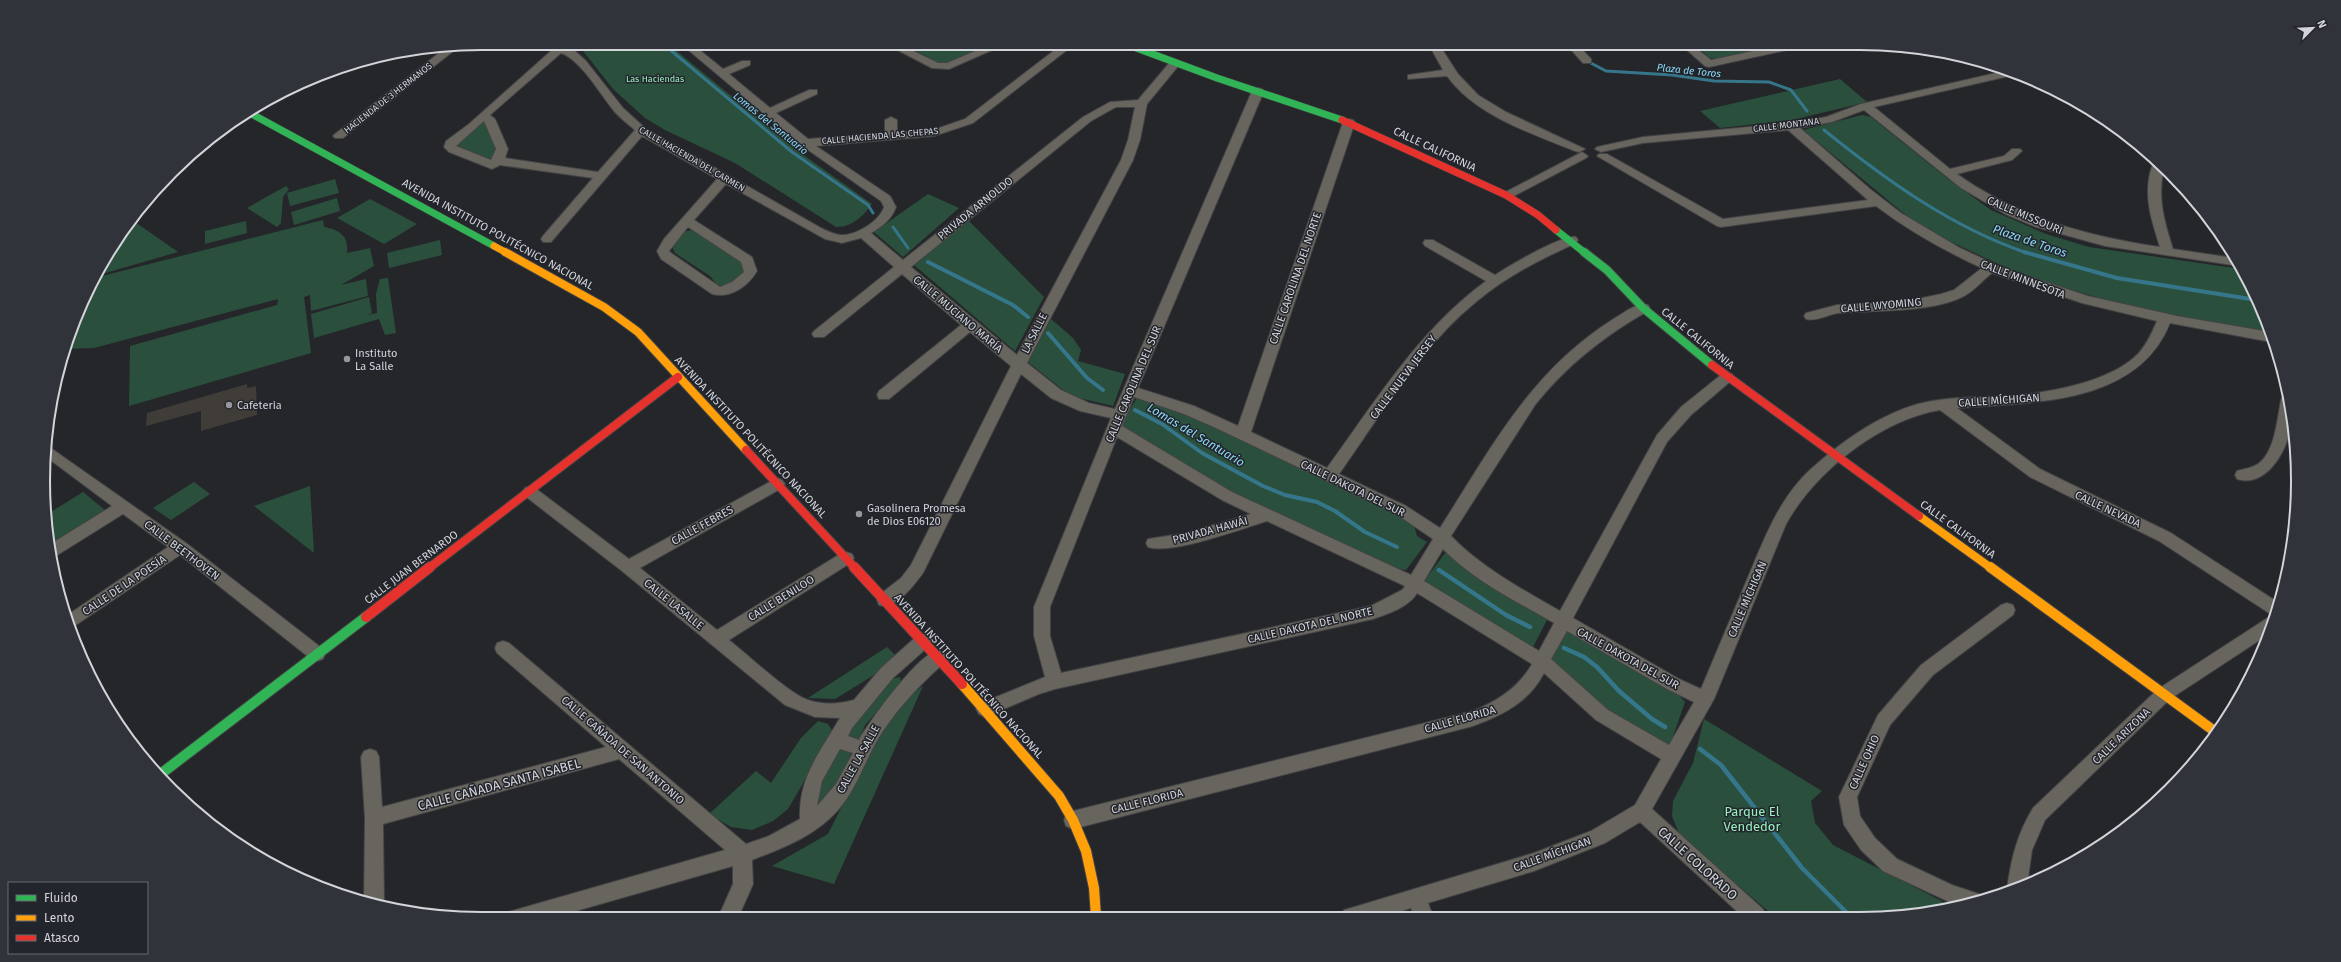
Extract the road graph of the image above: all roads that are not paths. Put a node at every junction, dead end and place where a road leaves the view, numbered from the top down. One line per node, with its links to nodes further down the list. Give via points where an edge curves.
1 (566, 50): 25 (street); 29 (street, CALLE HACIENDA DEL CARMEN, via 582,63 619,110)
2 (693, 50): 16 (street)
3 (904, 50): 4 (street, via 939,67 949,66)
4 (987, 50)
5 (1062, 50): 30 (street, CALLE HACIENDA LAS CHEPAS, via 969,121 934,133)
6 (1141, 50): 14 (main road, CALLE CALIFORNIA)
7 (1437, 50): 15 (street)
8 (1577, 50): 12 (street)
9 (1692, 50): 10 (street, via 1709,64)
10 (1773, 50)
11 (449, 51): 31 (street, HACIENDA DE 3 HERMANOS)
12 (1587, 61)
13 (746, 63): 16 (street)
14 (1175, 63): 19 (main road, CALLE CALIFORNIA); 21 (street, LA SALLE)
15 (1450, 72): 18 (street); 35 (street, via 1462,86 1482,102)
16 (721, 74): 23 (street)
17 (2003, 75): 22 (street, CALLE MONTANA)
18 (1412, 77)
19 (1258, 91): 27 (main road, CALLE CALIFORNIA); 62 (street, CALLE CAROLINA DEL SUR)
20 (813, 92): 23 (street)
21 (1141, 103): 50 (street, PRIVADA ARNOLDO, via 1114,104 1087,119); 59 (street, LA SALLE, via 1134,140 1127,160)
22 (1865, 106): 28 (street, CALLE MONTANA, via 1828,120); 38 (street, CALLE MISSOURI)
23 (768, 113): 32 (street)
24 (254, 115): 60 (main road, AVENIDA INSTITUTO POLITÉCNICO NACIONAL, via 604,307 638,332)
25 (486, 117): 36 (street, via 502,149); 36 (street, via 452,142 451,148 489,165)
26 (891, 120): 30 (street)
27 (1349, 122): 41 (main road, CALLE CALIFORNIA); 67 (street, CALLE CAROLINA DEL NORTE)
28 (1791, 126): 34 (street, CALLE MONTANA, via 1643,140); 42 (street, CALLE MINNESOTA)
29 (641, 130): 39 (street); 40 (street, CALLE HACIENDA DEL CARMEN)
30 (891, 135): 32 (street, CALLE HACIENDA LAS CHEPAS)
31 (339, 136)
32 (805, 143): 44 (street, via 886,199 890,207 888,214)
33 (2016, 151): 38 (street, via 2008,158)
34 (1602, 152): 35 (street, CALLE MONTANA, via 1595,160); 42 (street, via 1721,223)
35 (1580, 153): 41 (street)
36 (498, 161): 39 (street)
37 (2157, 168): 48 (street, via 2152,190 2154,208)
38 (1949, 173): 48 (street, CALLE MISSOURI, via 1980,195 2038,223 2104,242)
39 (602, 176): 45 (street)
40 (724, 178): 43 (street); 44 (street, CALLE HACIENDA DEL CARMEN, via 817,231 841,239)
41 (1506, 195): 46 (main road, CALLE CALIFORNIA)
42 (1881, 202): 51 (street, CALLE MINNESOTA, via 1912,226)
43 (688, 220): 43 (street, via 665,246 666,256 717,291 729,290 744,280 751,270 747,260)
44 (863, 233): 50 (street, CALLE MUCIANO MARÍA)
45 (547, 239)
46 (1572, 240): 52 (street, CALLE NUEVA JERSEY, via 1533,258); 53 (main road, CALLE CALIFORNIA, via 1607,270)
47 (1429, 243): 52 (street)
48 (2168, 252): 49 (street, CALLE MISSOURI)
49 (2230, 261)
50 (903, 267): 56 (street, CALLE MUCIANO MARÍA); 57 (street, PRIVADA ARNOLDO)
51 (1990, 268): 54 (street, CALLE WYOMING, via 1959,292 1943,298 1908,305 1836,309); 55 (street, CALLE MINNESOTA, via 2088,302)
52 (1495, 280): 71 (street, CALLE NUEVA JERSEY, via 1459,310 1427,342)
53 (1643, 308): 61 (main road, CALLE CALIFORNIA); 76 (street, CALLE DAKOTA DEL NORTE, via 1612,324 1575,351 1546,381 1530,401)
54 (1811, 316)
55 (2165, 318): 58 (street, CALLE MINNESOTA); 64 (street, CALLE MÍCHIGAN, via 2158,338 2146,356 2123,373 2082,389 2041,398)
56 (970, 325): 59 (street, CALLE MUCIANO MARÍA); 63 (street)
57 (819, 334)
58 (2266, 336)
59 (1019, 365): 66 (street, CALLE MUCIANO MARÍA, via 1056,394); 83 (street, LA SALLE, via 917,569 907,583)
60 (678, 377): 72 (main road, AVENIDA INSTITUTO POLITÉCNICO NACIONAL); 73 (main road, CALLE JUAN BERNARDO)
61 (1727, 377): 69 (main road, CALLE CALIFORNIA); 87 (street, CALLE FLORIDA, via 1686,411 1662,439)
62 (1130, 391): 66 (street, CALLE CAROLINA DEL SUR); 67 (street, CALLE DAKOTA DEL SUR, via 1189,410)
63 (884, 395)
64 (1942, 404): 69 (street, CALLE MÍCHIGAN, via 1902,415); 84 (street, CALLE NEVADA, via 1996,446 2035,472 2165,537)
65 (2285, 412): 70 (street, via 2272,458 2263,468)
66 (1116, 422): 75 (street, via 1194,478); 95 (street, CALLE CAROLINA DEL SUR, via 1042,607 1042,636)
67 (1243, 434): 71 (street, CALLE DAKOTA DEL SUR)
68 (51, 453): 74 (street, CALLE BEETHOVEN)
69 (1838, 456): 96 (main road, CALLE CALIFORNIA); 97 (street, CALLE MÍCHIGAN, via 1806,483 1779,523)
70 (2242, 476)
71 (1330, 477): 76 (street, CALLE DAKOTA DEL SUR, via 1401,510)
72 (777, 484): 80 (main road, AVENIDA INSTITUTO POLITÉCNICO NACIONAL); 81 (street, CALLE FEBRES)
73 (530, 492): 81 (street, CALLE LASALLE); 92 (main road, CALLE JUAN BERNARDO)
74 (123, 506): 78 (street, CALLE BEETHOVEN); 79 (street)
75 (1265, 516): 77 (street, PRIVADA HAWÁI, via 1186,539); 82 (street)
76 (1442, 537): 82 (street, CALLE DAKOTA DEL NORTE); 87 (street, CALLE DAKOTA DEL SUR, via 1479,571)
77 (1154, 543)
78 (180, 547): 86 (street, CALLE DE LA POESÍA); 92 (street, CALLE BEETHOVEN)
79 (56, 549)
80 (846, 558): 83 (main road, AVENIDA INSTITUTO POLITÉCNICO NACIONAL); 89 (street, CALLE BENILOO)
81 (628, 567): 89 (street, CALLE LASALLE)
82 (1415, 584): 94 (street); 95 (street, CALLE DAKOTA DEL NORTE, via 1408,595 1373,612)
83 (885, 600): 90 (main road, AVENIDA INSTITUTO POLITÉCNICO NACIONAL)
84 (2272, 606)
85 (2007, 610): 115 (street, CALLE OHIO, via 1927,670 1884,720 1848,797 1851,819 1868,844 1890,865)
86 (73, 620)
87 (1562, 621): 94 (street, CALLE FLORIDA); 97 (street, CALLE DAKOTA DEL SUR, via 1673,684)
88 (2265, 628): 96 (street, CALLE ARIZONA)
89 (716, 639): 98 (street, CALLE LASALLE, via 791,700 802,706 820,711)
90 (923, 641): 93 (main road, AVENIDA INSTITUTO POLITÉCNICO NACIONAL); 98 (street, via 887,673)
91 (503, 648): 103 (street, CALLE CAÑADA DE SAN ANTONIO)
92 (317, 654): 106 (main road, CALLE JUAN BERNARDO)
93 (938, 658): 99 (main road, AVENIDA INSTITUTO POLITÉCNICO NACIONAL); 102 (street, CALLE LA SALLE, via 898,697)
94 (1540, 660): 105 (street, via 1602,715); 109 (street, CALLE FLORIDA, via 1530,683 1514,699 1498,709 1479,716)
95 (1055, 682): 99 (street, CALLE DAKOTA DEL NORTE, via 1036,687)
96 (2164, 694): 100 (main road, CALLE CALIFORNIA); 112 (street, CALLE ARIZONA, via 2039,814 2021,850)
97 (1705, 699): 105 (street, CALLE MÍCHIGAN)
98 (858, 707): 101 (street)
99 (985, 709): 109 (main road, AVENIDA INSTITUTO POLITÉCNICO NACIONAL, via 1059,796)
100 (2212, 729)
101 (836, 740): 102 (street); 110 (street, via 814,778 808,801)
102 (864, 748): 110 (street, CALLE LA SALLE, via 846,786 830,806)
103 (623, 750): 108 (street, CALLE CAÑADA SANTA ISABEL); 111 (street, CALLE CAÑADA DE SAN ANTONIO)
104 (370, 757): 108 (street)
105 (1673, 757): 107 (street, CALLE MÍCHIGAN)
106 (163, 772)
107 (1640, 811): 114 (street, CALLE MÍCHIGAN, via 1591,840 1534,862); 121 (street, CALLE COLORADO)
108 (374, 818): 113 (street)
109 (1073, 820): 118 (main road, AVENIDA INSTITUTO POLITÉCNICO NACIONAL, via 1086,851 1094,888)
110 (809, 824): 111 (street, CALLE LA SALLE, via 782,839)
111 (742, 853): 116 (street, CALLE LA SALLE); 117 (street, via 743,884)
112 (2018, 882)
113 (374, 898)
114 (1416, 898): 119 (street, CALLE MÍCHIGAN); 120 (street)
115 (1965, 899)
116 (538, 912)
117 (731, 912)
118 (1096, 912)
119 (1368, 912)
120 (1422, 912)
121 (1752, 912)

